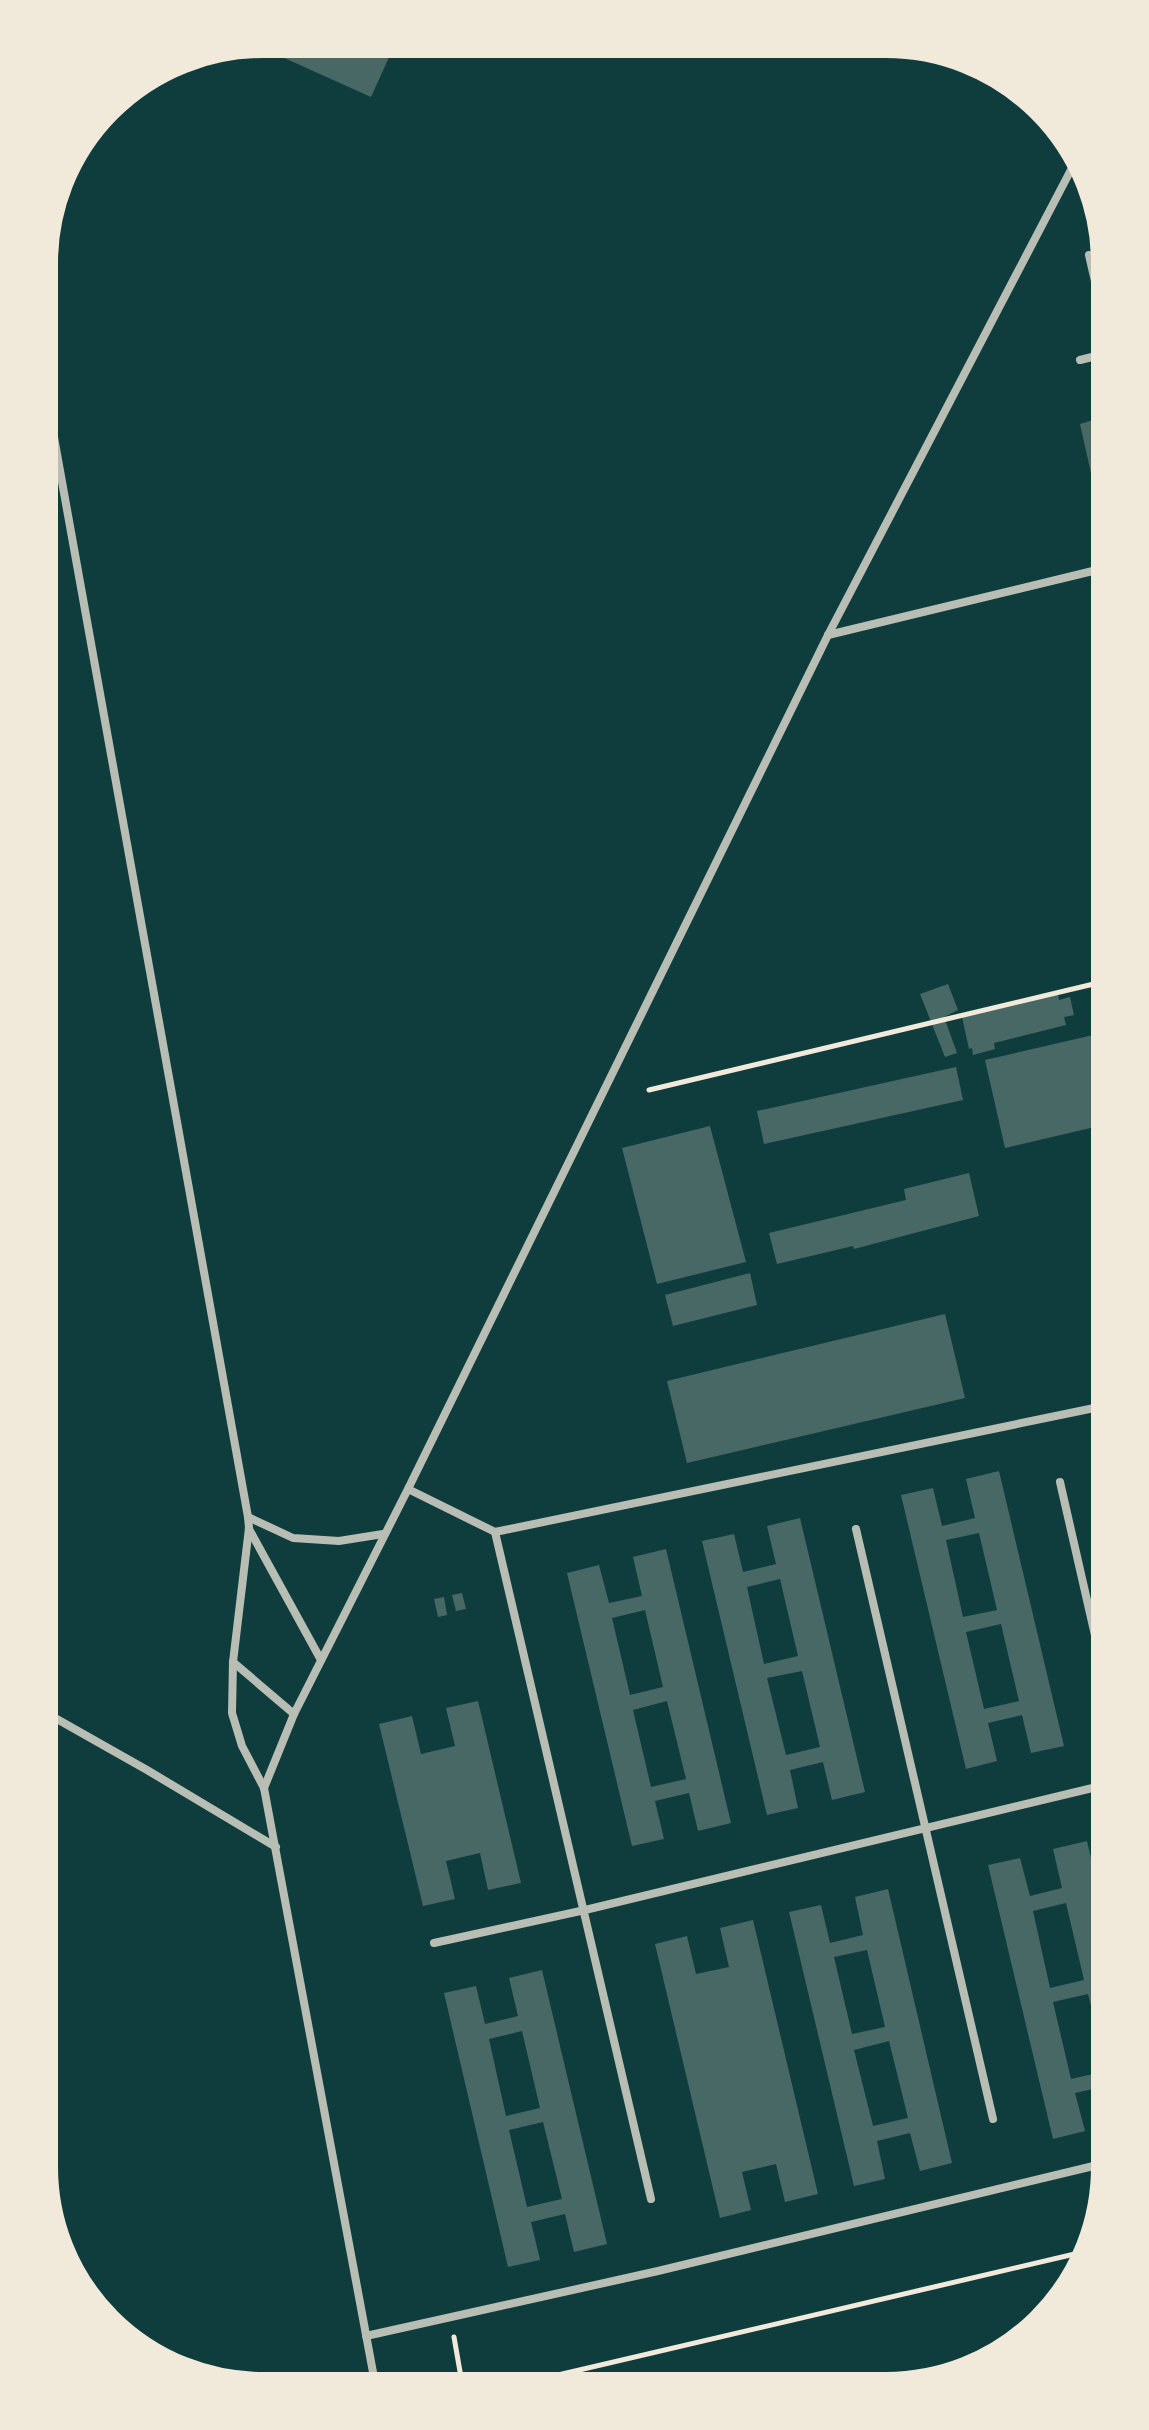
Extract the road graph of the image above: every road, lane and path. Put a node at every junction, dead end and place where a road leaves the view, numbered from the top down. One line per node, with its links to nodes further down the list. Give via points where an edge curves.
1 (1070, 171): 8 (street)
2 (1089, 255): 3 (street)
3 (1093, 272)
4 (1093, 357): 5 (street)
5 (1080, 360)
6 (56, 448): 14 (street)
7 (1093, 571): 8 (street)
8 (828, 635): 13 (street)
9 (1093, 984): 10 (path)
10 (649, 1090)
11 (1093, 1408): 17 (street)
12 (1060, 1482): 19 (street)
13 (408, 1489): 17 (street); 18 (street)
14 (248, 1517): 15 (street); 18 (street, via 293,1538 339,1541)
15 (249, 1528): 20 (street); 21 (street)
16 (856, 1529): 26 (street)
17 (495, 1532): 28 (street)
18 (383, 1534): 20 (street)
19 (1093, 1626)
20 (321, 1660): 22 (street)
21 (233, 1662): 22 (street); 24 (street, via 232,1713)
22 (294, 1714): 24 (street)
23 (56, 1719): 27 (street)
24 (264, 1788): 27 (street)
25 (1093, 1788): 26 (street)
26 (926, 1830): 28 (street); 30 (street)
27 (276, 1847): 35 (street)
28 (585, 1910): 29 (street); 32 (street)
29 (434, 1943)
30 (993, 2119)
31 (1093, 2166): 34 (street)
32 (651, 2199)
33 (1073, 2254): 38 (path)
34 (450, 2317): 35 (street); 37 (path)
35 (366, 2336): 36 (street)
36 (373, 2374)
37 (460, 2374)
38 (562, 2374)

